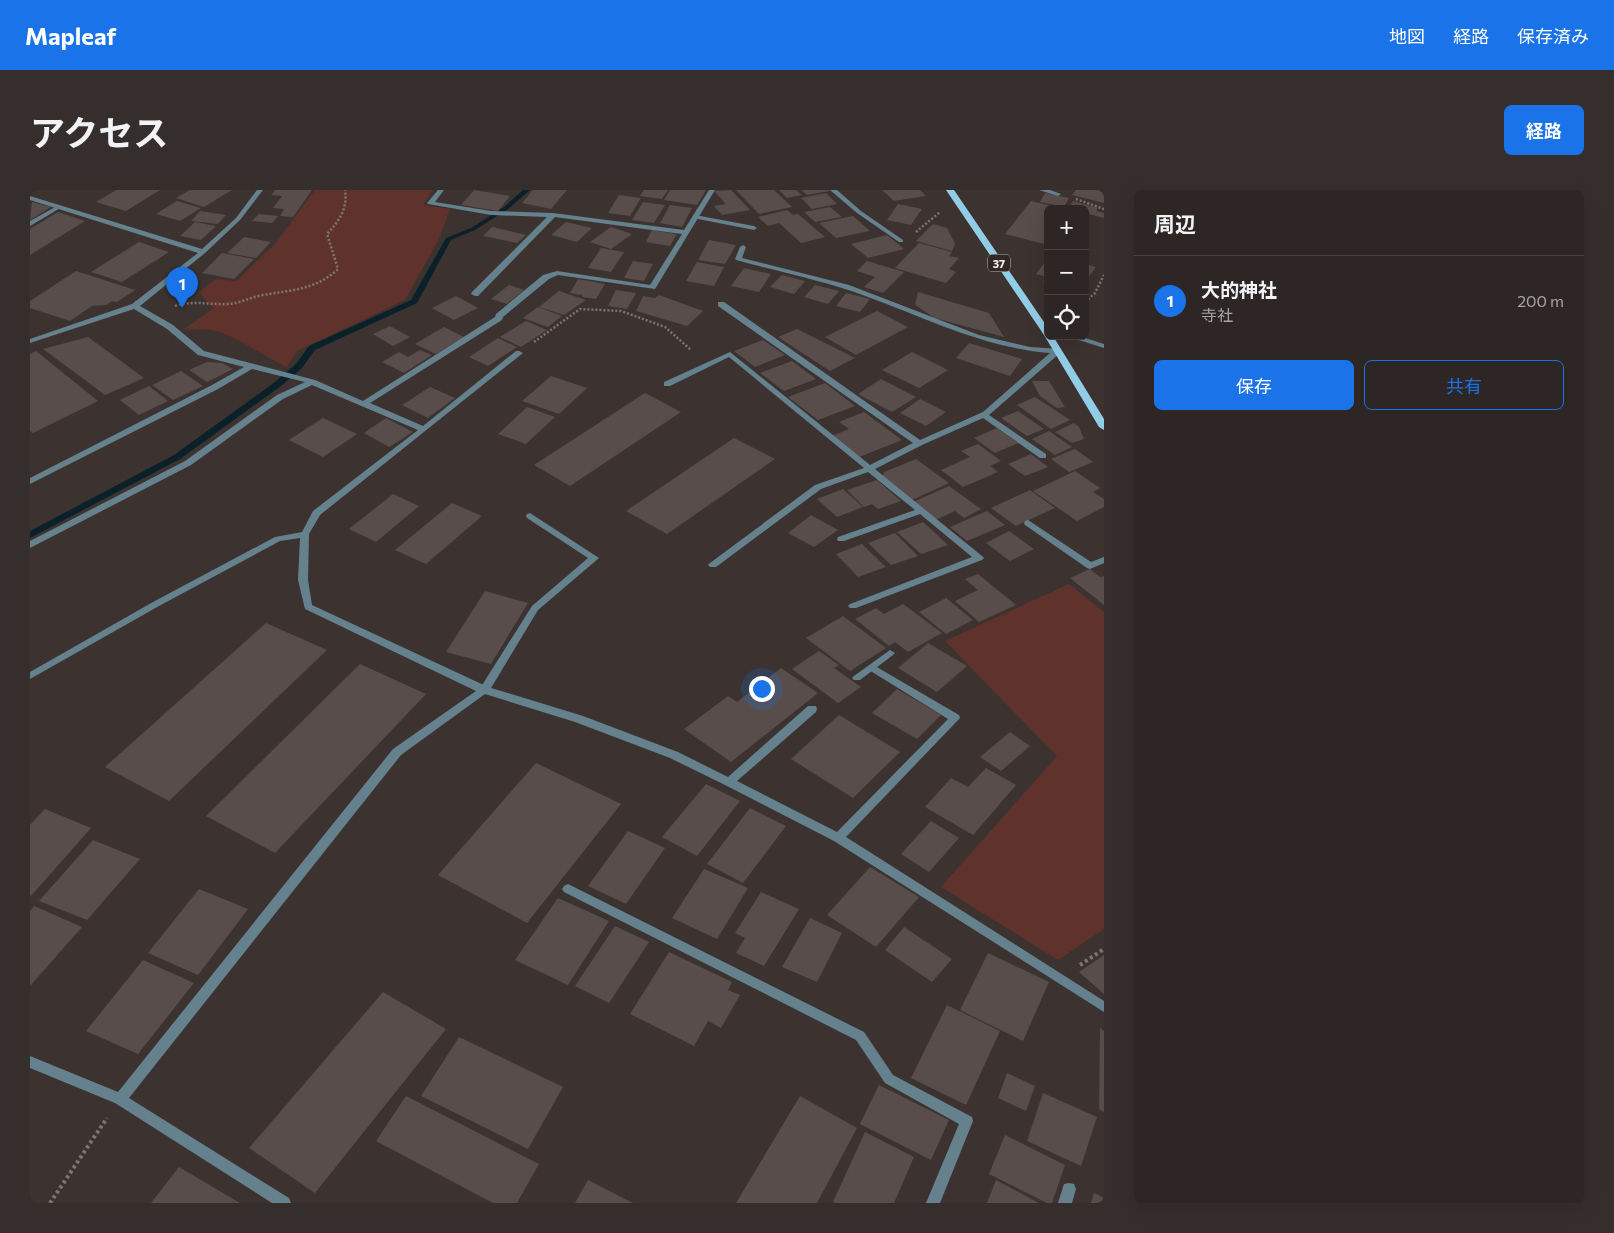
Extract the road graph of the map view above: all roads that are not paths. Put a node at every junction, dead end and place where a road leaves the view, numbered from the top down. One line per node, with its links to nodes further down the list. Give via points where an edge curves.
1 (260, 190): 17 (street, via 238,219)
2 (441, 190): 10 (street, via 430,203 491,213)
3 (712, 190): 11 (street)
4 (833, 190): 15 (street)
5 (1042, 190): 7 (street)
6 (953, 194): 21 (main road, 37)
7 (1058, 194)
8 (30, 198): 9 (street)
9 (59, 207): 12 (street); 17 (street)
10 (553, 216): 14 (street); 18 (street)
11 (696, 217): 13 (street); 14 (street)
12 (30, 224)
13 (754, 228)
14 (685, 232): 31 (street, via 652,287 556,273 546,277 499,318)
15 (901, 241)
16 (744, 248): 26 (street, via 738,259 846,287 924,319 1015,346)
17 (203, 252): 20 (street)
18 (475, 294)
19 (721, 304): 35 (street)
20 (135, 306): 24 (street); 28 (street, via 170,327 200,353)
21 (1044, 330)
22 (1051, 340): 26 (main road, 37)
23 (1084, 340): 25 (street)
24 (30, 342)
25 (1104, 346)
26 (1057, 351): 32 (street); 33 (main road, 37)
27 (519, 353): 34 (street)
28 (252, 366): 29 (street); 38 (street, via 215,388)
29 (312, 382): 31 (street); 44 (street, via 280,397 188,463)
30 (667, 384): 37 (street, via 730,354)
31 (365, 403): 34 (street)
32 (983, 414): 35 (street); 36 (street)
33 (1104, 427)
34 (424, 429): 42 (street, via 316,513)
35 (919, 443): 37 (street)
36 (1043, 456)
37 (868, 470): 39 (street); 46 (street, via 818,487)
38 (30, 481)
39 (920, 511): 43 (street); 47 (street, via 979,558)
40 (530, 516): 52 (street, via 594,558 535,608)
41 (1028, 523): 45 (street, via 1090,566)
42 (305, 534): 50 (street, via 278,539); 52 (street, via 303,580 308,607)
43 (841, 539)
44 (30, 545)
45 (1104, 560)
46 (713, 564)
47 (852, 606)
48 (890, 654): 49 (street)
49 (872, 668): 51 (street); 55 (street, via 956,718)
50 (30, 676)
51 (857, 678)
52 (484, 690): 54 (street, via 579,719 674,755); 59 (street, via 397,752)
53 (812, 709): 54 (street)
54 (729, 782): 55 (street)
55 (838, 838): 57 (street)
56 (568, 889): 62 (street, via 860,1036 889,1079 967,1121)
57 (1104, 1007)
58 (31, 1065): 59 (street)
59 (120, 1099): 61 (street)
60 (1070, 1188): 63 (street)
61 (284, 1203)
62 (933, 1203)
63 (1065, 1203)

